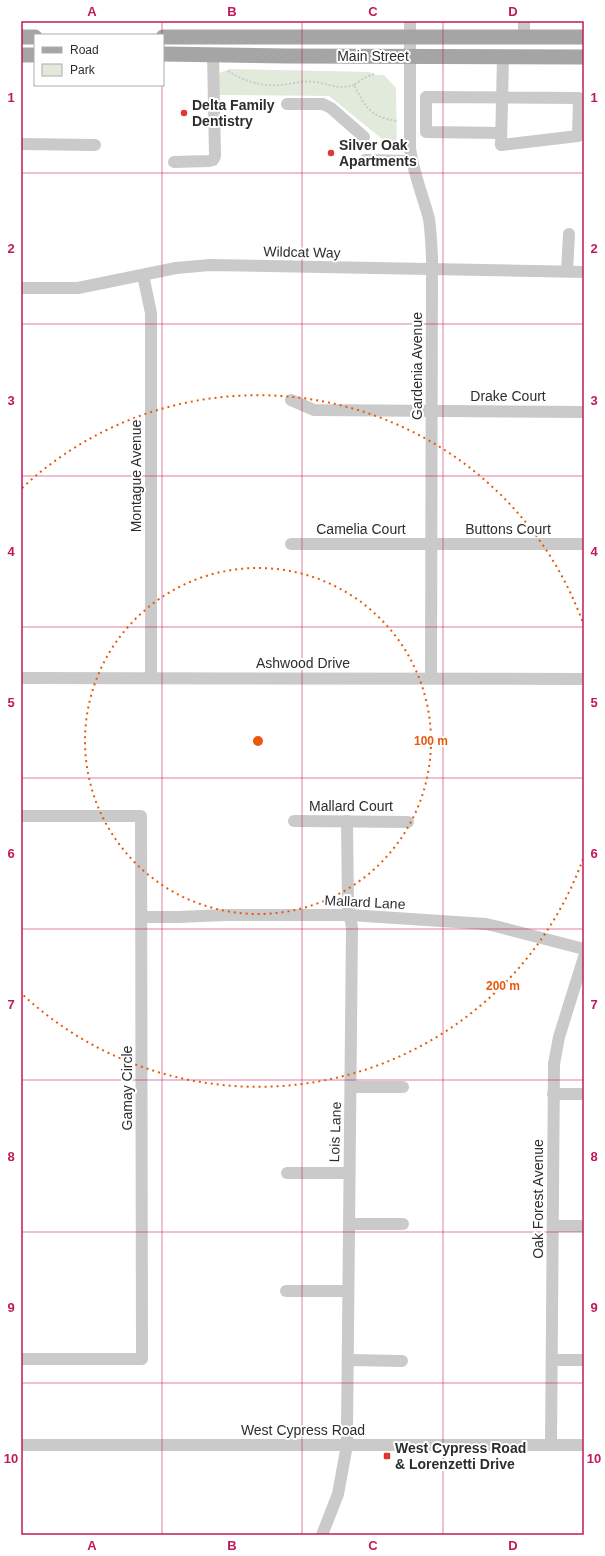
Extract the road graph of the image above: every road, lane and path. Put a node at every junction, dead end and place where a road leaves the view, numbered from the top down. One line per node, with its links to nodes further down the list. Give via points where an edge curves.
1 (410, 21): 6 (street, Gardenia Avenue)
2 (524, 21): 7 (street)
3 (21, 37): 4 (main road)
4 (34, 37)
5 (164, 37): 6 (main road, Main Street)
6 (410, 37): 7 (main road, Main Street); 13 (street, Gardenia Avenue)
7 (524, 37): 8 (main road, Main Street)
8 (584, 37)
9 (164, 54): 10 (main road, Main Street)
10 (213, 54): 13 (main road, Main Street); 28 (street, via 213,160)
11 (21, 55): 12 (main road)
12 (34, 55)
13 (411, 56): 14 (main road, Main Street); 27 (street, Gardenia Avenue)
14 (503, 57): 15 (main road, Main Street); 19 (street)
15 (584, 57)
16 (228, 71): 18 (path, via 258,84 304,81 338,88)
17 (374, 74): 18 (path)
18 (354, 85): 21 (path, via 370,111)
19 (502, 97): 22 (street); 22 (street, via 426,97 426,132); 22 (street, via 579,98 578,136 501,145)
20 (286, 104): 23 (street, via 323,104)
21 (398, 121)
22 (501, 133)
23 (364, 136)
24 (21, 144): 25 (street)
25 (95, 145)
26 (365, 160): 27 (street)
27 (412, 161): 30 (street, Gardenia Avenue, via 429,220)
28 (174, 162)
29 (569, 234): 31 (street)
30 (433, 269): 31 (street, Wildcat Way); 33 (street, Wildcat Way, via 210,265 176,268); 36 (street, Gardenia Avenue)
31 (568, 271): 32 (street, Wildcat Way)
32 (584, 272)
33 (143, 276): 34 (street, Wildcat Way, via 78,288); 42 (street, Montague Avenue, via 151,313)
34 (21, 288)
35 (291, 400): 36 (street, Drake Court, via 314,410)
36 (432, 411): 37 (street, Drake Court); 39 (street, Gardenia Avenue)
37 (584, 412)
38 (291, 544): 39 (street, Camelia Court)
39 (431, 544): 40 (street, Buttons Court); 43 (street, Gardenia Avenue)
40 (584, 544)
41 (21, 678): 42 (street, Ashwood Drive)
42 (151, 678): 43 (street, Ashwood Drive)
43 (432, 678): 44 (street, Ashwood Drive)
44 (584, 679)
45 (21, 816): 50 (street, Gamay Circle, via 141,816)
46 (294, 821): 47 (street, Mallard Court)
47 (347, 821): 48 (street, Mallard Court); 49 (street, Lois Lane)
48 (408, 822)
49 (350, 915): 50 (street, Mallard Lane); 51 (street, Mallard Lane, via 486,924); 53 (street, Lois Lane)
50 (142, 917): 65 (street, Gamay Circle, via 142,1359)
51 (584, 949)
52 (584, 957): 55 (street, Oak Forest Avenue, via 556,1050)
53 (351, 1087): 54 (street); 58 (street, Lois Lane)
54 (403, 1087)
55 (553, 1094): 56 (street); 61 (street, Oak Forest Avenue)
56 (584, 1094)
57 (287, 1173): 58 (street)
58 (349, 1173): 59 (street, Lois Lane)
59 (349, 1224): 60 (street); 64 (street, Lois Lane)
60 (403, 1224)
61 (553, 1226): 62 (street); 67 (street, Oak Forest Avenue)
62 (584, 1226)
63 (286, 1291): 64 (street)
64 (348, 1291): 66 (street, Lois Lane)
65 (21, 1359)
66 (348, 1360): 69 (street); 71 (street, Lois Lane)
67 (553, 1360): 68 (street); 72 (street, Oak Forest Avenue)
68 (584, 1360)
69 (402, 1361)
70 (21, 1444): 71 (street, West Cypress Road)
71 (347, 1445): 72 (street, West Cypress Road); 74 (street, Lois Lane, via 338,1494)
72 (552, 1445): 73 (street, West Cypress Road)
73 (584, 1445)
74 (322, 1535)

